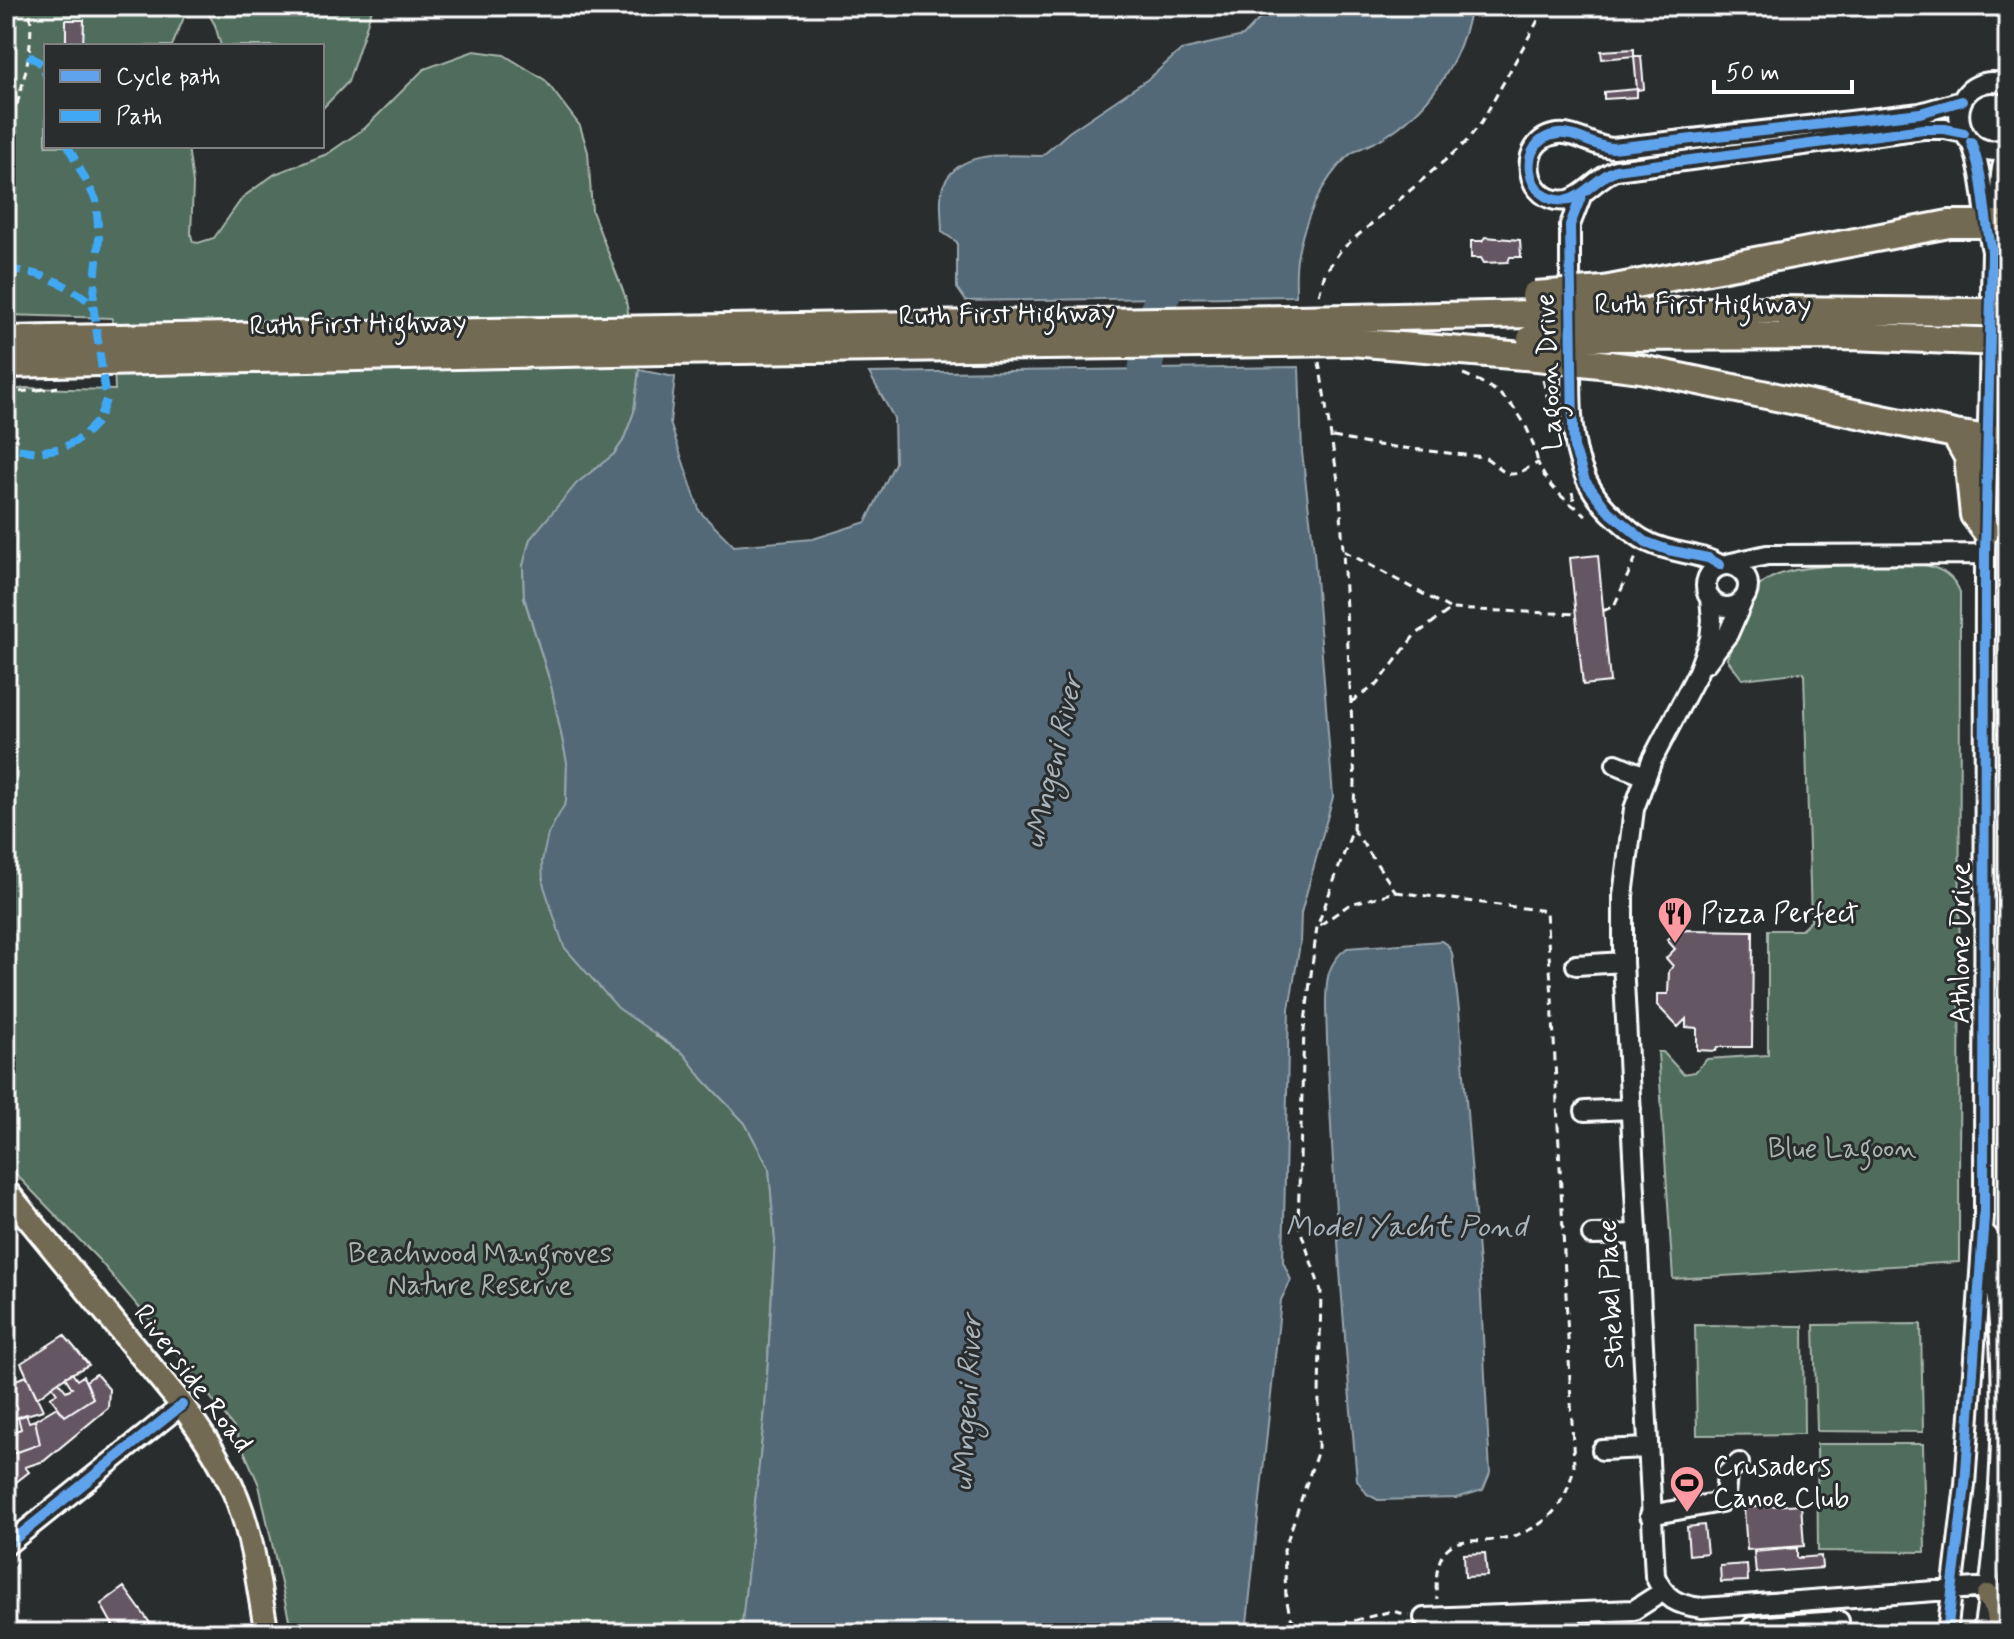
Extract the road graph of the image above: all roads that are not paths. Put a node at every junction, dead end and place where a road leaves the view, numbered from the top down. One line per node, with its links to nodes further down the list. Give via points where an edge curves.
1 (2008, 85): 2 (street, via 1979,84)
2 (1962, 101): 3 (street, Athlone Drive, via 1959,112); 5 (street, via 1920,113 1613,148 1564,133 1544,138 1529,163 1533,184 1557,200)
3 (1967, 138): 4 (street, via 1991,150); 5 (street, via 1945,129 1923,129 1616,170); 6 (street, Athlone Drive)
4 (2008, 149): 6 (street, Athlone Drive)
5 (1582, 194): 19 (street, Lagoon Drive, via 1570,225 1574,447 1582,473 1594,496 1646,542)
6 (1998, 224): 7 (highway, via 1949,224); 16 (street, Athlone Drive, via 1992,251)
7 (1606, 313): 8 (highway, Ruth First Highway, bridge); 10 (highway, Ruth First Highway, bridge); 12 (highway, Ruth First Highway, bridge, via 1851,336)
8 (2008, 313)
9 (1359, 326): 10 (highway, Ruth First Highway); 10 (highway); 13 (highway, Ruth First Highway, bridge, via 665,351)
10 (1535, 326): 15 (highway, bridge, via 1609,365)
11 (6, 339): 13 (highway, Ruth First Highway)
12 (2008, 342)
13 (44, 351): 14 (highway)
14 (6, 367)
15 (1955, 434): 16 (highway); 17 (highway, via 1968,457 1974,515)
16 (1999, 439): 17 (street, Athlone Drive)
17 (1986, 542): 18 (street, Lagoon Drive); 30 (street, Athlone Drive)
18 (1787, 555): 19 (street, Lagoon Drive); 20 (street, via 1763,570)
19 (1724, 564): 20 (street, via 1744,571); 21 (street, via 1707,579)
20 (1746, 592): 21 (street, via 1737,605 1722,607); 22 (street, Stiebel Place, via 1728,634)
21 (1710, 598): 22 (street, Stiebel Place, via 1712,630)
22 (1697, 674): 24 (street, Stiebel Place)
23 (1616, 764): 24 (street)
24 (1645, 776): 25 (street, Stiebel Place, via 1627,852)
25 (1623, 962): 26 (street); 27 (street, Stiebel Place)
26 (1576, 965)
27 (1631, 1109): 28 (street); 31 (street, Stiebel Place)
28 (1585, 1111)
29 (6, 1191): 33 (main road, Riverside Road)
30 (1984, 1217): 39 (street, Athlone Drive); 41 (street, Athlone Drive, via 1996,1280 2000,1362 1997,1517)
31 (1637, 1234): 32 (street); 34 (street, Stiebel Place)
32 (1592, 1235)
33 (182, 1405): 38 (street); 45 (main road, Riverside Road, via 208,1441 242,1513)
34 (1647, 1448): 35 (street); 37 (street, Stiebel Place)
35 (1602, 1450)
36 (1739, 1463): 37 (street, via 1727,1474 1721,1502)
37 (1650, 1515): 40 (street, Stiebel Place, via 1655,1576)
38 (6, 1546)
39 (1953, 1590): 41 (street); 42 (street); 47 (street, Athlone Drive)
40 (1662, 1592): 42 (street, via 1671,1601 1702,1608); 43 (street, via 1634,1610)
41 (1989, 1592): 48 (street, Athlone Drive); 49 (main road)
42 (1839, 1598): 44 (street)
43 (1432, 1618)
44 (1841, 1630): 46 (street, via 1752,1627)
45 (267, 1633)
46 (1748, 1633)
47 (1947, 1633)
48 (1983, 1633)
49 (2001, 1633)

